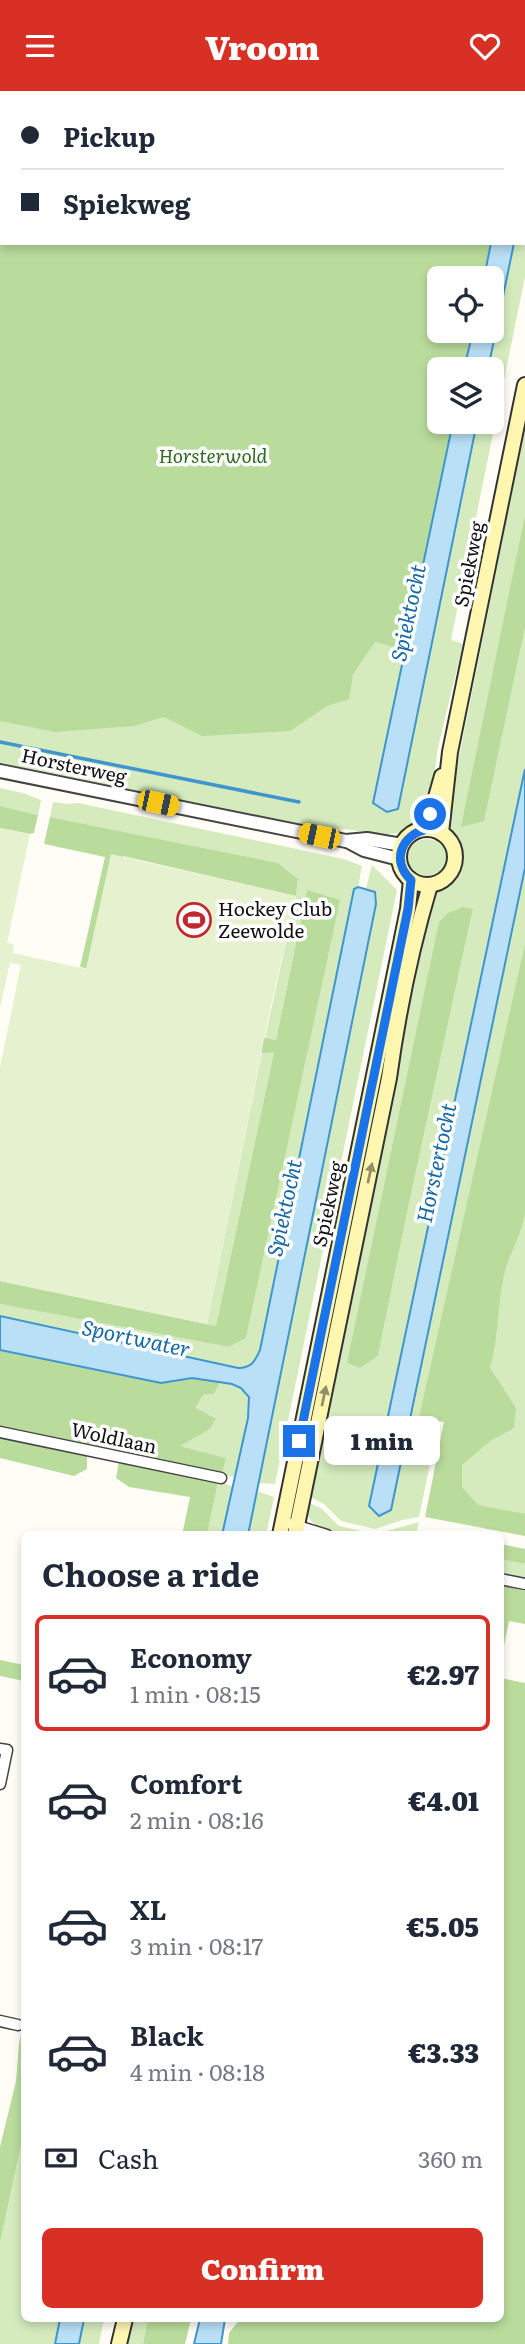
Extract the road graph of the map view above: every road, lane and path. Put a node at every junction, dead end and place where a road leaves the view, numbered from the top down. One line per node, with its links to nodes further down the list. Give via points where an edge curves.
1 (525, 385): 3 (main road, Spiekweg, via 450,752 434,798)
2 (0, 771): 4 (street, Horsterweg, via 346,841 367,839)
3 (434, 831): 4 (main road, via 408,837); 6 (main road, via 450,841 455,863 441,882)
4 (401, 852): 5 (main road, via 405,874)
5 (411, 880): 6 (main road); 9 (main road, Spiekweg)
6 (430, 885): 10 (main road, Spiekweg, one-way to 6, via 412,944)
7 (0, 1432): 8 (street, Woldlaan)
8 (221, 1478)
9 (281, 1529): 10 (street)
10 (296, 1530)
11 (504, 1580): 12 (street)
12 (525, 1584)
13 (0, 1749): 14 (street, via 7,1750)
14 (0, 1784)
15 (0, 2021): 16 (street)
16 (18, 2025)
17 (124, 2322): 18 (main road)
18 (119, 2344)

